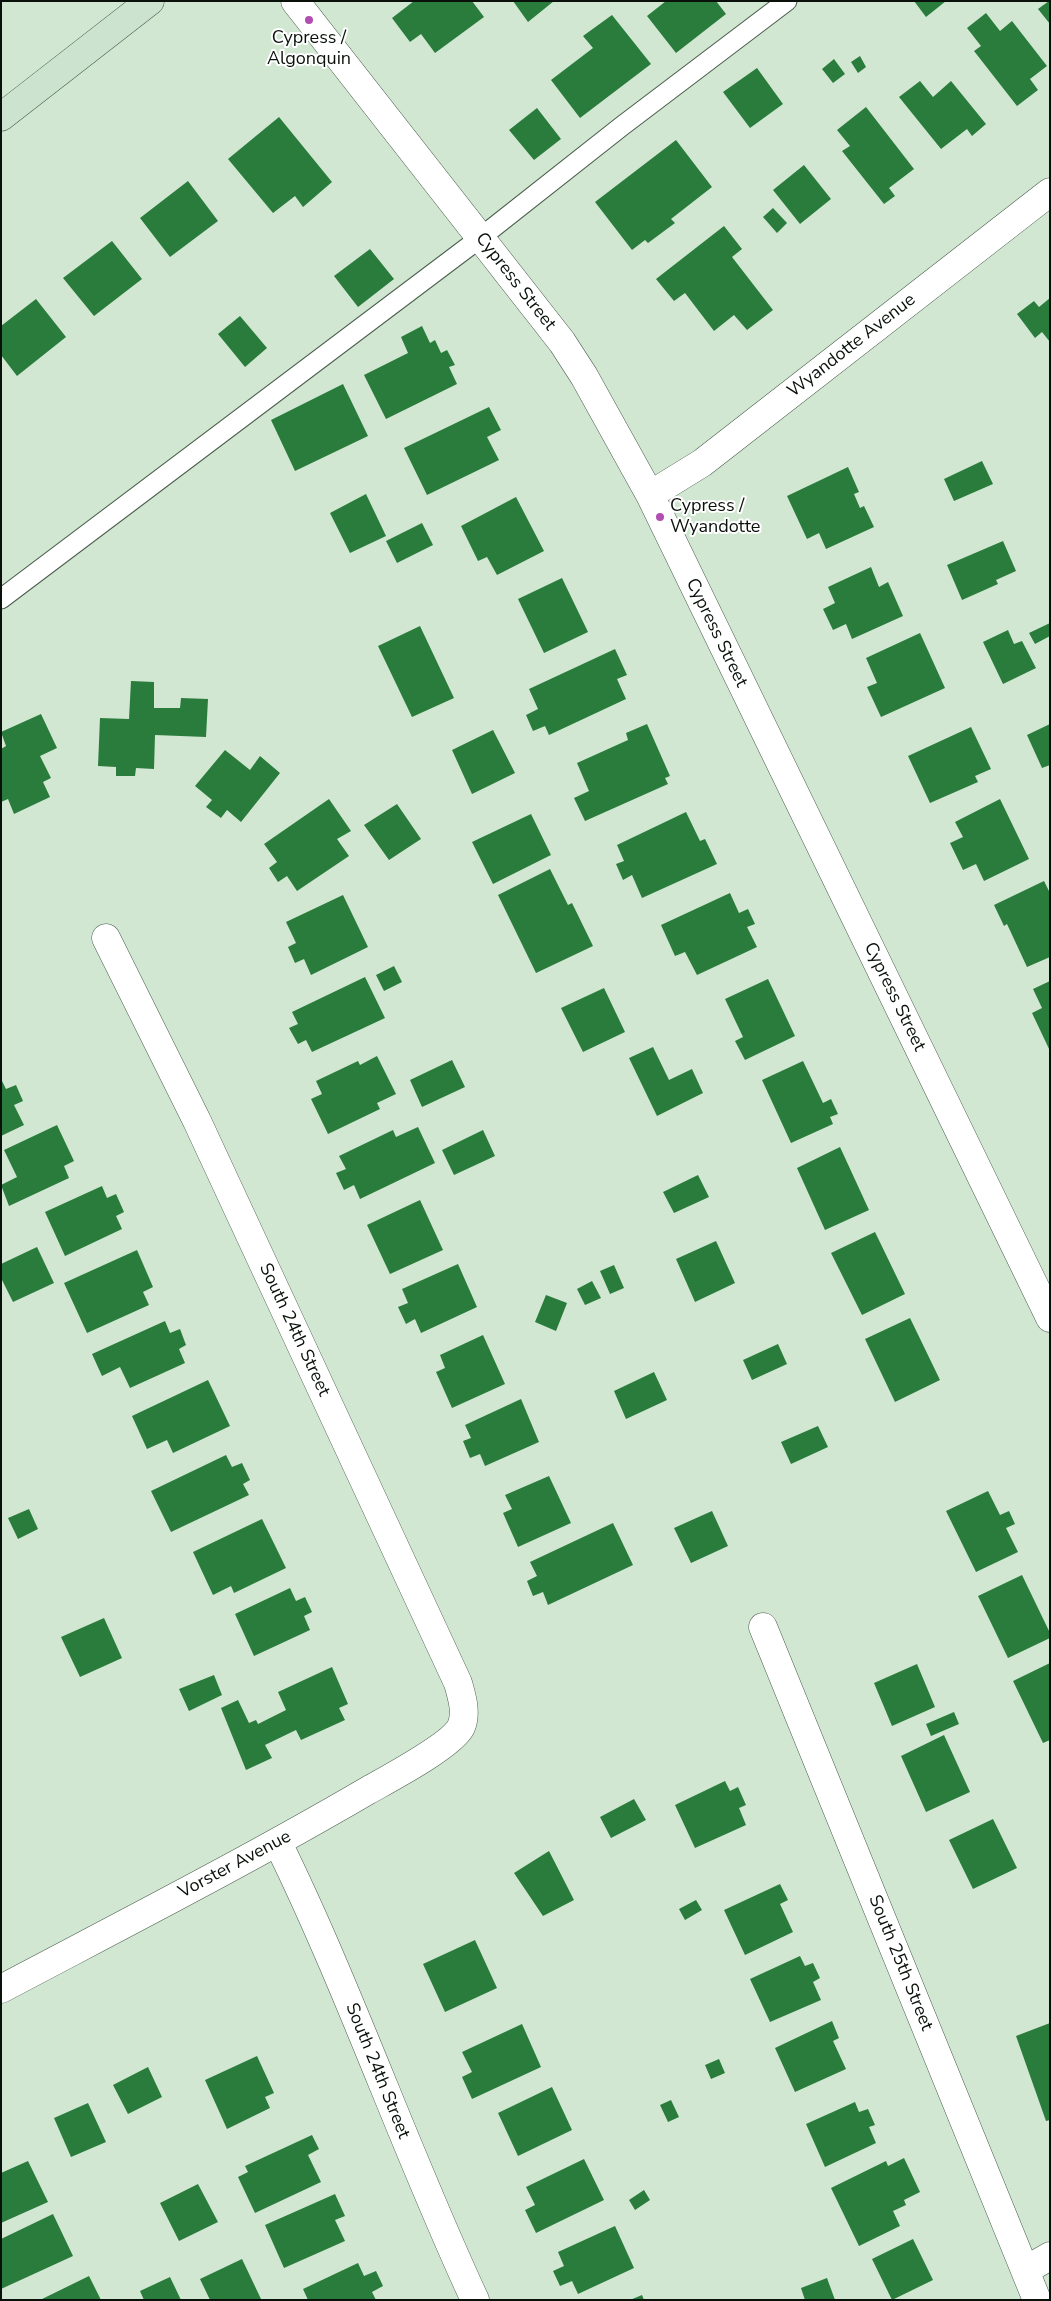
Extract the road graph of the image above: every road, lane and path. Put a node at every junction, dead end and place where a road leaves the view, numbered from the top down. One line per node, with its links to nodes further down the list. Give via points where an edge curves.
1 (150, 1): 4 (main road)
2 (295, 1): 6 (street, Cypress Street)
3 (787, 1): 6 (lane)
4 (1, 117)
5 (1050, 192): 7 (street, Wyandotte Avenue, via 702,463)
6 (480, 238): 7 (street, Cypress Street, via 562,342); 8 (lane)
7 (650, 495): 10 (street, Cypress Street)
8 (1, 598)
9 (106, 938): 12 (street, South 24th Street, via 197,1121 458,1683 464,1705)
10 (1050, 1318)
11 (763, 1627): 16 (street, South 25th Street)
12 (460, 1727): 13 (street, Vorster Avenue, via 420,1761)
13 (278, 1843): 14 (street, Vorster Avenue); 17 (street, South 24th Street, via 310,1910 442,2228)
14 (1, 1989)
15 (1050, 2256): 16 (street)
16 (1026, 2270): 18 (street, South 25th Street)
17 (476, 2300)
18 (1037, 2300)

